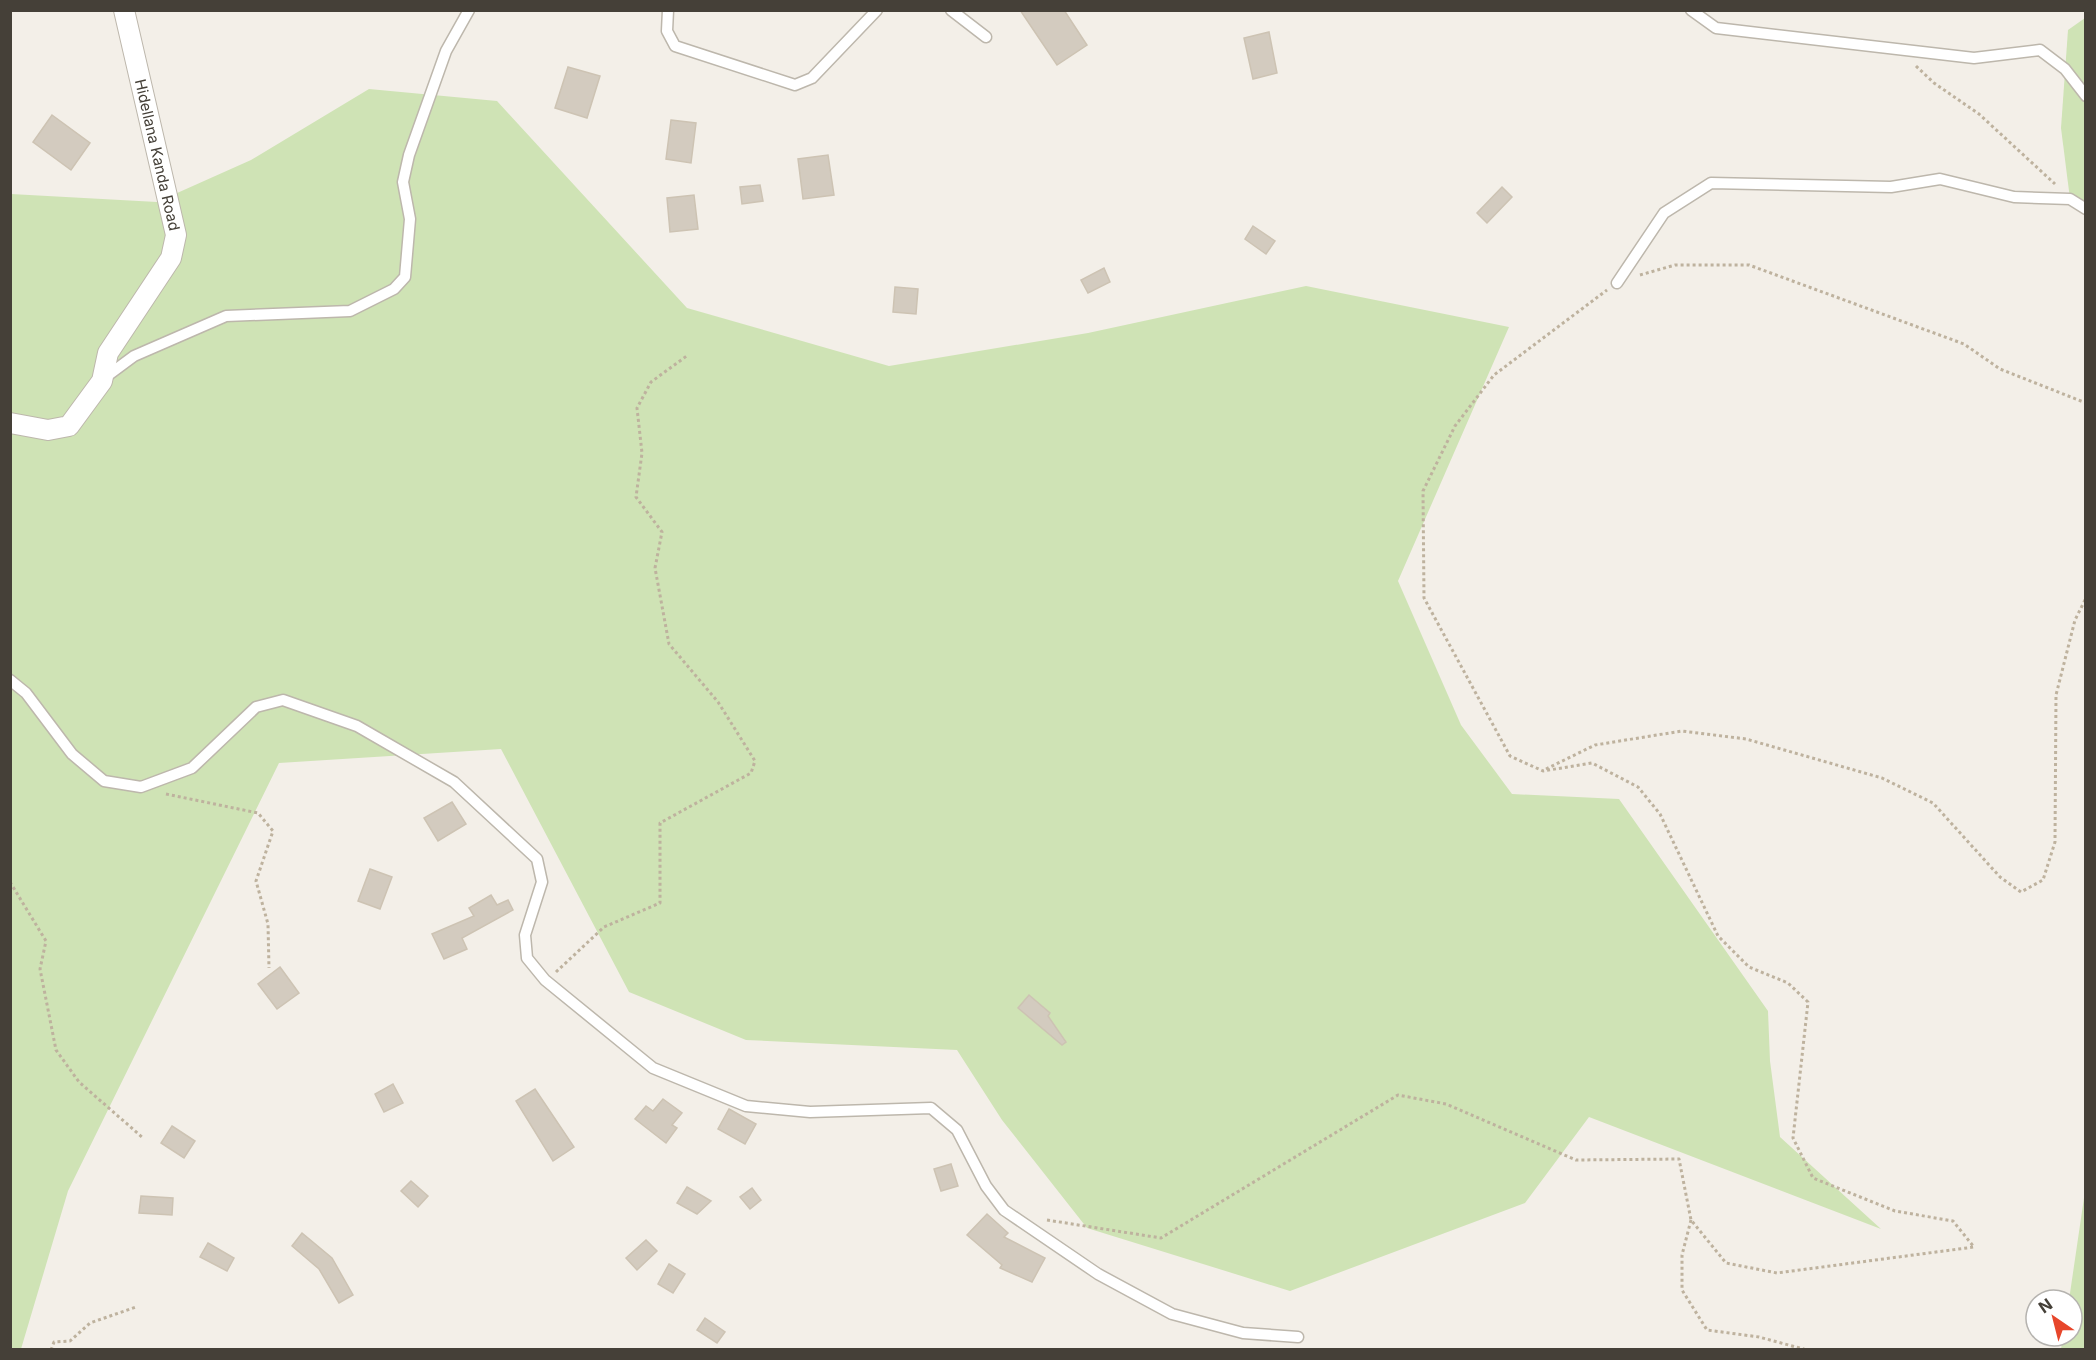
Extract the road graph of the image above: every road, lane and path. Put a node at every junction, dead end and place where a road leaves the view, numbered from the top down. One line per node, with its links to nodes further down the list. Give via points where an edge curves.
1 (124, 10): 14 (street, Hidellana Kanda Road, via 176,235 171,258 108,352)
2 (469, 10): 14 (lane, via 446,51 409,155 403,182 410,219 405,277 394,289 350,311 226,316 134,356)
3 (668, 10): 4 (lane, via 667,31 675,46 795,85 812,78)
4 (877, 10)
5 (951, 10): 7 (lane)
6 (1691, 10): 8 (lane, via 1716,28)
7 (986, 37)
8 (1899, 51): 9 (lane, via 1974,58 2040,50 2065,69); 10 (path, via 1934,83 1979,114)
9 (2085, 96)
10 (2070, 199): 11 (lane); 12 (lane, via 2014,197 1940,179 1891,187 1711,183 1664,213)
11 (2085, 209)
12 (1617, 283): 15 (path, via 1675,265 1749,265 1964,344 2000,369); 19 (path, via 1494,375 1455,426 1423,491 1424,598 1510,756)
13 (688, 355): 23 (path, via 651,382 637,408 642,453 636,497 662,531 655,568 669,644 718,702 755,761 751,773 660,824 660,903 604,927)
14 (102, 381): 16 (street, Hidellana Kanda Road, via 69,426 48,430)
15 (2085, 403)
16 (10, 423)
17 (2085, 598): 19 (path, via 2075,620 2056,695 2055,842 2043,880 2021,892 2000,877 1934,803 1882,778 1746,739 1683,731 1595,745)
18 (10, 680): 20 (lane, via 26,693 72,754 104,782)
19 (1543, 771): 26 (path, via 1592,763 1638,787 1660,814 1718,936 1749,967 1788,983 1808,1002 1793,1138 1814,1178 1895,1211 1953,1221 1974,1247 1777,1273 1726,1263)
20 (141, 787): 22 (path, via 258,813 273,831 256,880 268,924); 23 (lane, via 192,768 256,707 283,700 357,726 454,782 537,859 542,882 525,934 527,958)
21 (10, 882): 24 (path, via 46,941 40,969 56,1050 79,1082)
22 (269, 968)
23 (545, 980): 28 (lane, via 653,1068 746,1106 810,1112 931,1108 957,1130 986,1186 1004,1210 1098,1274 1172,1314 1243,1333)
24 (142, 1137)
25 (1039, 1218): 26 (path, via 1161,1238 1398,1095 1446,1104 1576,1160 1679,1159)
26 (1691, 1220): 30 (path, via 1682,1255 1682,1290 1707,1330 1759,1336)
27 (136, 1306): 29 (path, via 90,1323 70,1341 54,1342)
28 (1298, 1337)
29 (51, 1350)
30 (1807, 1350)

